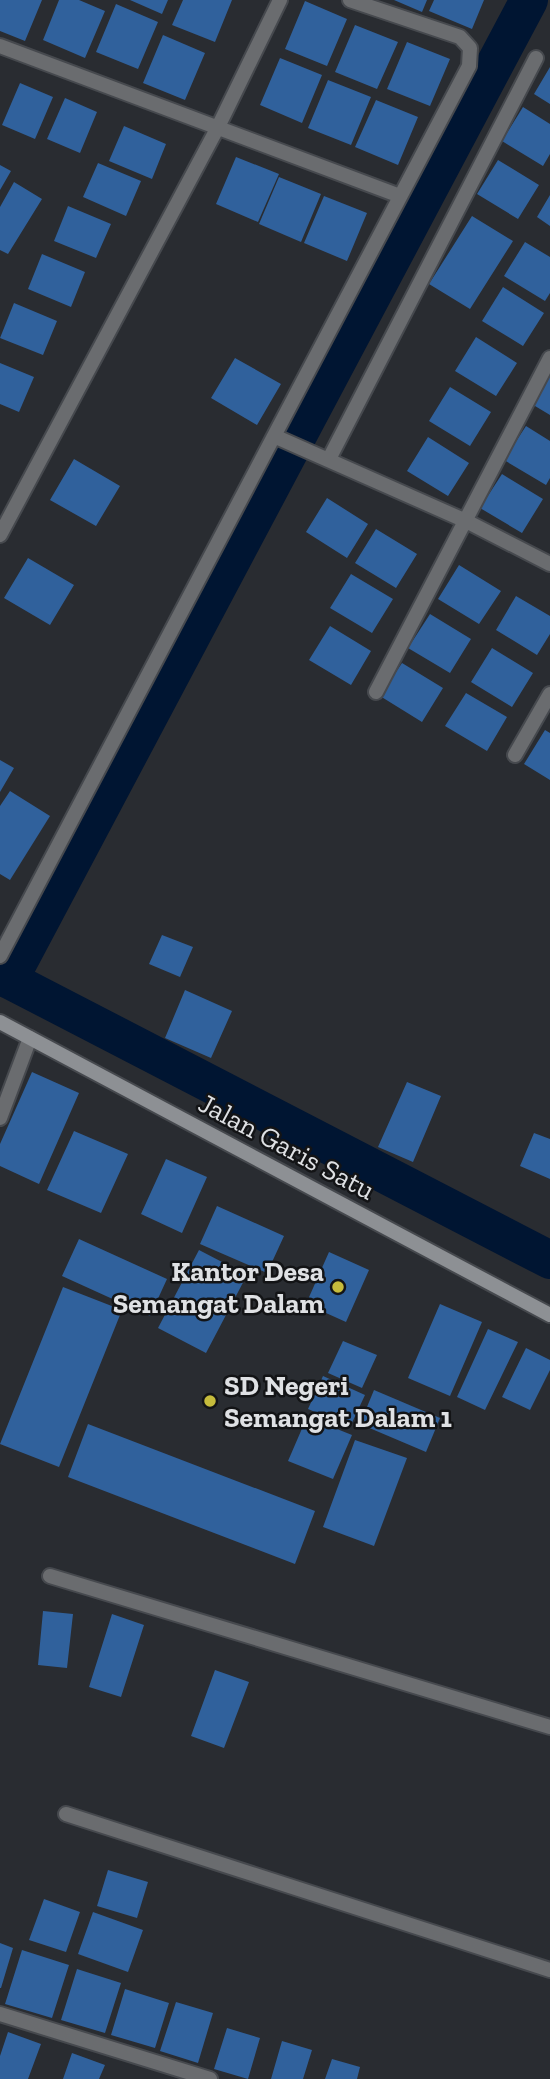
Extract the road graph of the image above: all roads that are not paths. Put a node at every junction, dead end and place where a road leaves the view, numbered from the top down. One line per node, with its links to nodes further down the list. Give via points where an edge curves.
1 (281, 0): 5 (street)
2 (350, 0): 6 (street, via 460,37 470,48 470,66)
3 (0, 46): 5 (street)
4 (536, 58): 9 (street)
5 (218, 127): 6 (street); 11 (street)
6 (400, 196): 8 (street)
7 (550, 358): 10 (street)
8 (274, 436): 9 (street); 16 (street)
9 (329, 459): 10 (street)
10 (466, 521): 12 (street); 13 (street)
11 (0, 534)
12 (550, 564)
13 (376, 692)
14 (550, 694): 15 (street)
15 (515, 755)
16 (0, 956)
17 (0, 1022): 18 (street, Jalan Garis Satu)
18 (30, 1038): 19 (street); 20 (street, Jalan Garis Satu)
19 (0, 1118)
20 (550, 1315)
21 (50, 1576): 22 (street)
22 (550, 1727)
23 (66, 1814): 24 (street)
24 (550, 1970)
25 (0, 2014): 26 (street)
26 (210, 2079)

